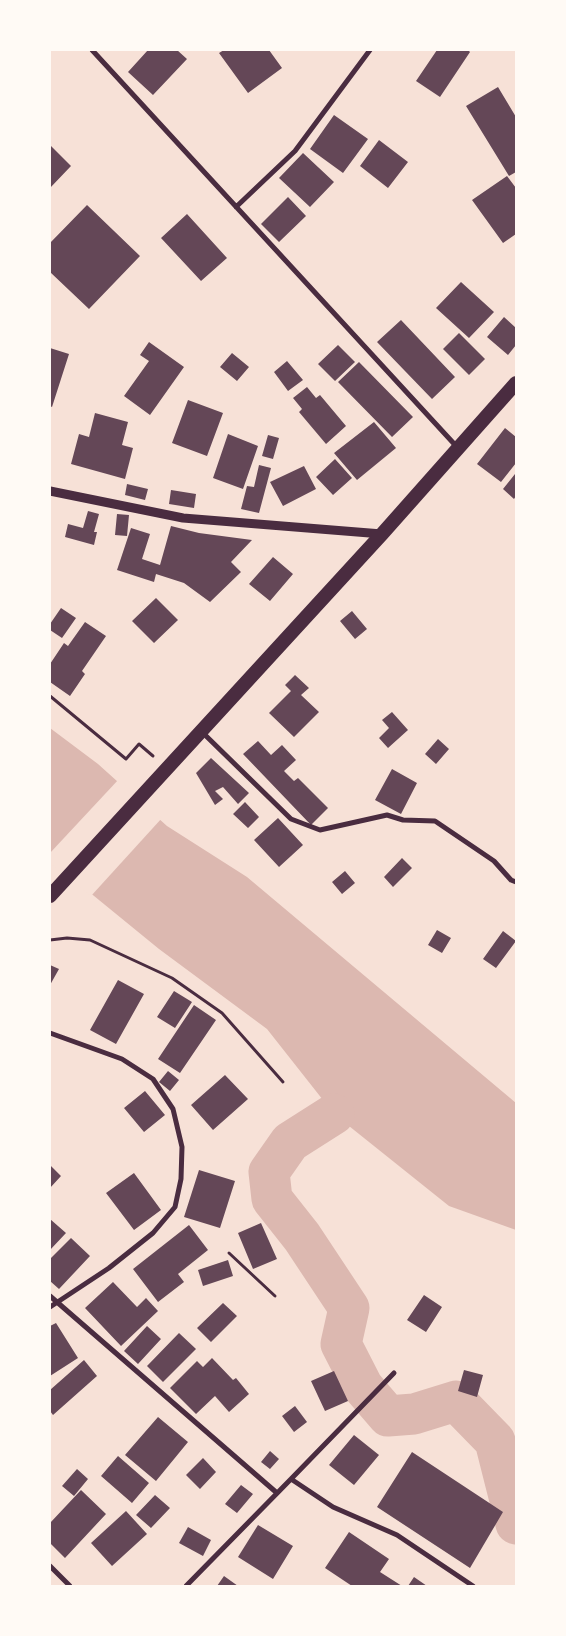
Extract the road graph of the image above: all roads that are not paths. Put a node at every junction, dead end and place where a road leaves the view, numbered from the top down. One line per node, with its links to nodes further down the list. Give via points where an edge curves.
1 (92, 50): 3 (street)
2 (370, 50): 3 (street, via 296,151)
3 (236, 208): 5 (street)
4 (516, 384): 5 (highway)
5 (457, 448): 7 (highway)
6 (50, 491): 7 (street, via 183,518)
7 (382, 534): 8 (highway)
8 (201, 732): 9 (street, via 291,819 320,830 387,815 403,820 435,821 494,861); 10 (highway)
9 (516, 882)
10 (50, 896)
11 (50, 1033): 13 (street, via 122,1059 153,1079 173,1109 182,1147 181,1179 175,1207 153,1233 109,1268)
12 (50, 1296): 13 (street)
13 (57, 1302): 14 (street); 17 (street)
14 (50, 1307)
15 (394, 1372): 16 (street)
16 (291, 1480): 17 (street); 21 (street, via 333,1506 397,1535)
17 (277, 1493): 20 (street)
18 (50, 1566): 19 (street)
19 (70, 1586)
20 (186, 1586)
21 (473, 1586)

